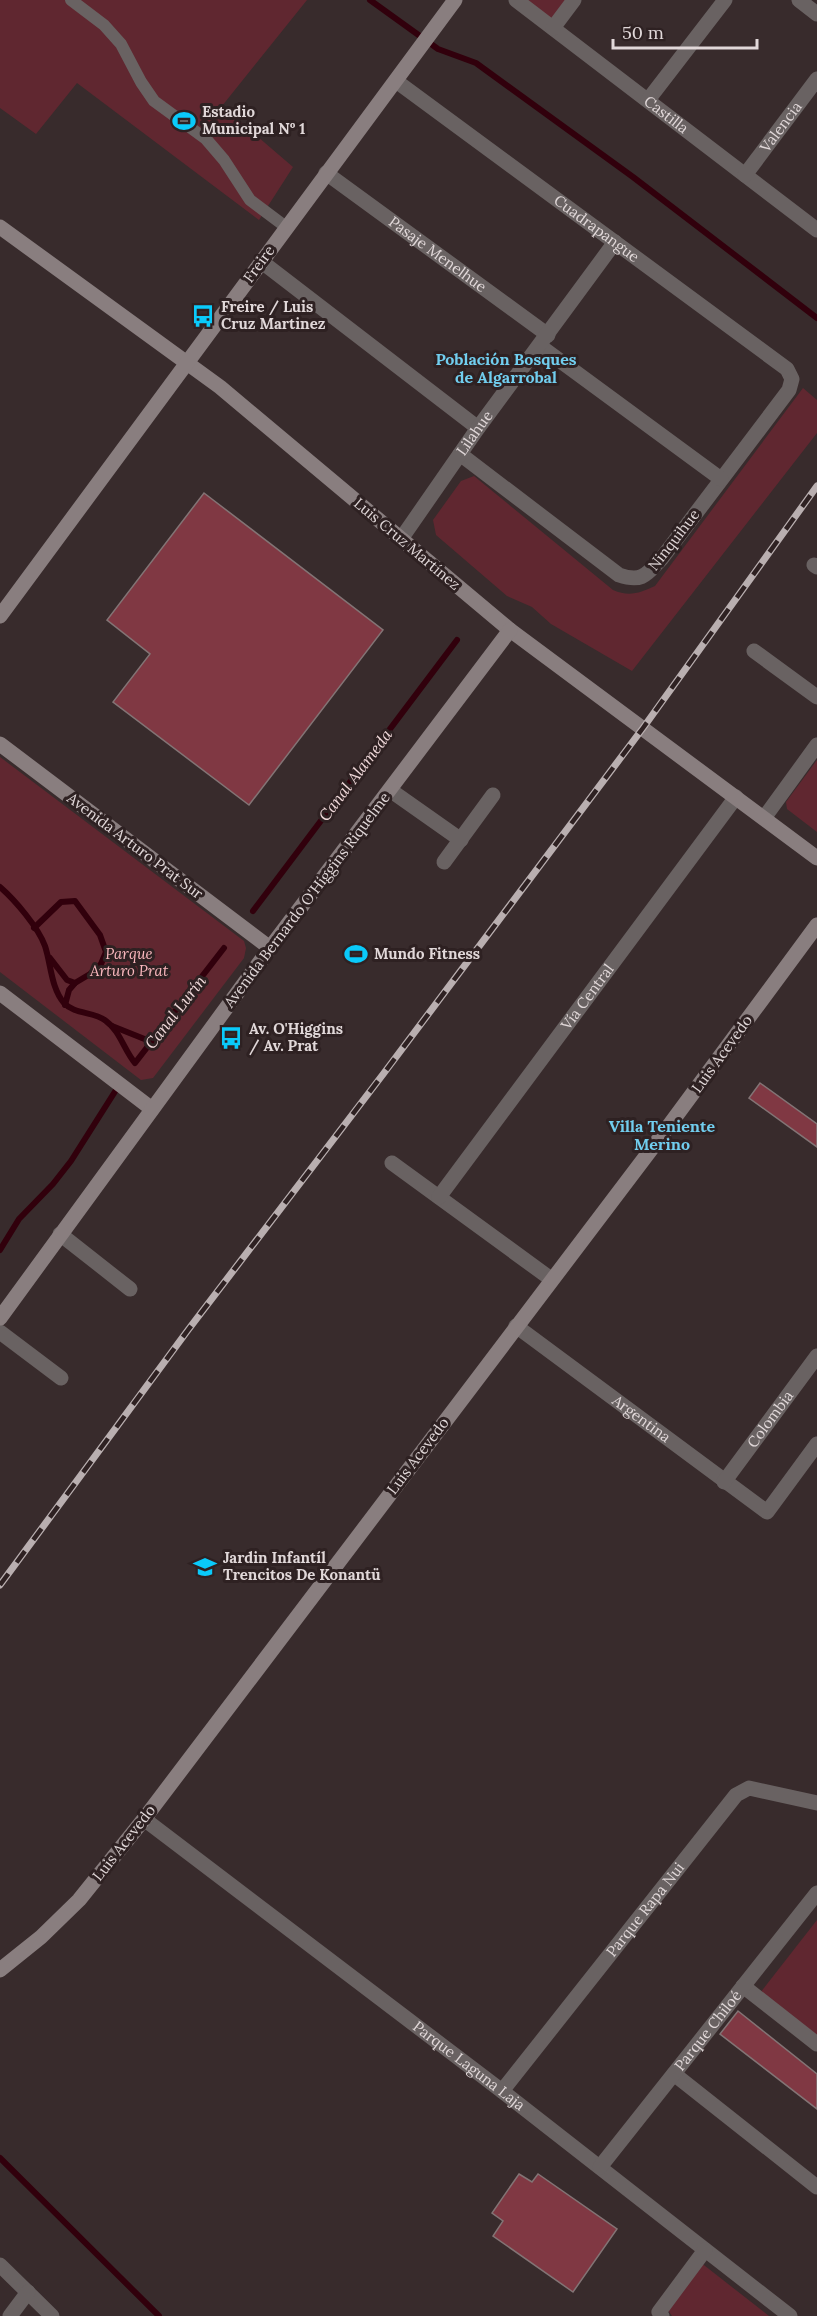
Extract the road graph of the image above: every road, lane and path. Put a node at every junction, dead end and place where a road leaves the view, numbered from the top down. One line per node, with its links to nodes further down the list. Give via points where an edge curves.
1 (71, 0): 15 (lane, via 104,25 121,44 154,100 206,139 250,200)
2 (455, 0): 10 (main road, Freire)
3 (516, 0): 8 (street, Castilla)
4 (574, 0): 8 (street)
5 (724, 0): 11 (street)
6 (799, 0): 7 (street)
7 (817, 14)
8 (553, 28): 11 (street, Castilla)
9 (817, 79): 13 (street, Valencia)
10 (396, 81): 12 (main road, Freire); 17 (street, Cuadrapangue)
11 (648, 100): 13 (street, Castilla)
12 (326, 173): 15 (main road, Freire); 19 (street, Pasaje Menelhue)
13 (745, 175): 16 (street, Castilla)
14 (0, 227): 20 (main road, Luis Cruz Martínez)
15 (286, 227): 18 (main road, Freire)
16 (817, 230)
17 (615, 242): 19 (street, Lilahue); 21 (street, Cuadrapangue, via 787,369)
18 (262, 262): 20 (main road, Freire); 22 (street)
19 (544, 340): 22 (street, Lilahue); 24 (street, Pasaje Menelhue)
20 (186, 363): 25 (main road, Luis Cruz Martínez); 26 (main road, Freire)
21 (792, 379): 24 (street, Ninquihue, via 789,390)
22 (478, 428): 23 (street, Lilahue)
23 (460, 454): 24 (street, Ninquihue, via 619,574 630,578 647,575); 25 (street, Lilahue)
24 (721, 479)
25 (401, 539): 27 (main road, Luis Cruz Martínez)
26 (0, 616)
27 (510, 630): 32 (main road, Avenida Bernardo O'Higgins Riquelme); 34 (main road, Luis Cruz Martínez)
28 (754, 651): 29 (street)
29 (817, 697)
30 (0, 744): 40 (main road, Avenida Arturo Prat Sur)
31 (817, 745): 35 (street)
32 (390, 790): 36 (street); 40 (main road, Avenida Bernardo O'Higgins Riquelme)
33 (493, 795): 36 (street)
34 (736, 797): 35 (main road, Luis Cruz Martínez); 44 (street, Vía Central)
35 (764, 818): 37 (main road, Luis Cruz Martínez)
36 (461, 840): 38 (street)
37 (817, 858)
38 (444, 862)
39 (817, 925): 46 (main road, Luis Acevedo)
40 (270, 948): 42 (main road, Avenida Bernardo O'Higgins Riquelme)
41 (0, 993): 42 (main road)
42 (153, 1109): 45 (main road, Avenida Bernardo O'Higgins Riquelme)
43 (392, 1163): 44 (street)
44 (439, 1197): 46 (street)
45 (60, 1234): 47 (street); 48 (main road, Avenida Bernardo O'Higgins Riquelme)
46 (551, 1279): 49 (main road, Luis Acevedo)
47 (130, 1288)
48 (0, 1317)
49 (516, 1326): 54 (street, Argentina); 56 (main road, Luis Acevedo)
50 (0, 1332): 52 (street)
51 (817, 1356): 54 (street, Colombia)
52 (61, 1378)
53 (817, 1444): 54 (street, Argentina, via 767,1512)
54 (724, 1482)
55 (817, 1803): 62 (street, Parque Rapa Nui, via 749,1788 736,1795)
56 (144, 1819): 58 (main road, Luis Acevedo, via 79,1900); 62 (street, Parque Laguna Laja)
57 (815, 1898): 59 (street, Parque Chiloé)
58 (0, 1970)
59 (743, 1986): 60 (street); 61 (street, Parque Chiloé)
60 (817, 2044)
61 (674, 2074): 63 (street, Parque Chiloé); 64 (street)
62 (502, 2091): 63 (street, Parque Laguna Laja)
63 (600, 2167): 65 (street, Parque Laguna Laja)
64 (817, 2187)
65 (705, 2250): 70 (street, via 662,2307); 71 (street, Parque Laguna Laja)
66 (0, 2265): 67 (street)
67 (28, 2292): 68 (street); 69 (street)
68 (10, 2316)
69 (52, 2316)
70 (662, 2316)
71 (790, 2316)

